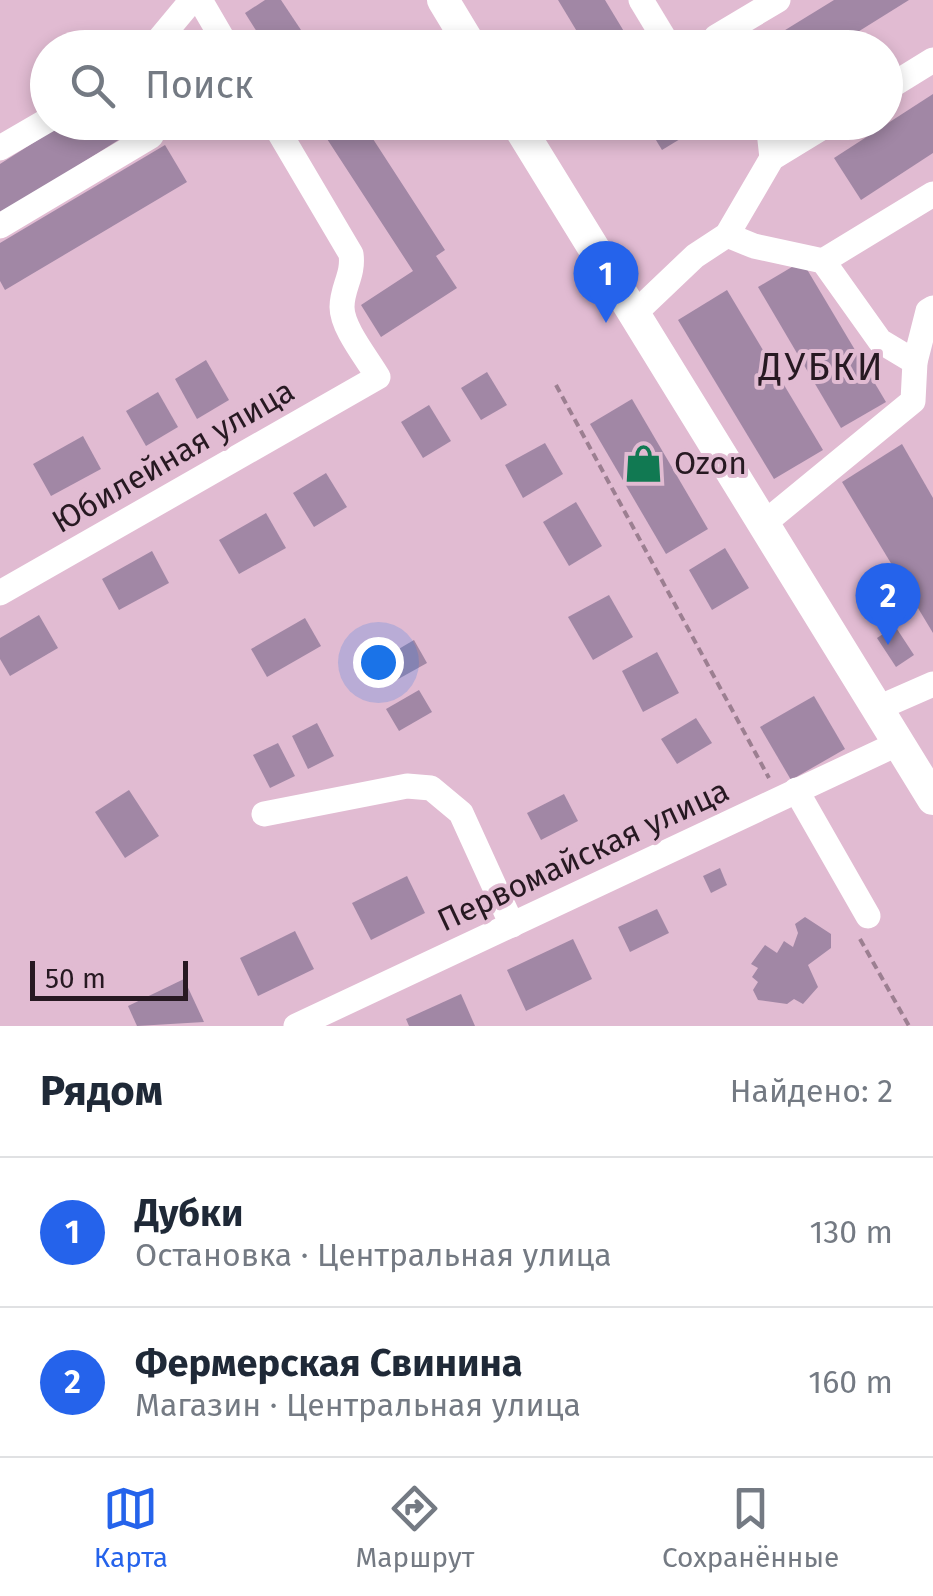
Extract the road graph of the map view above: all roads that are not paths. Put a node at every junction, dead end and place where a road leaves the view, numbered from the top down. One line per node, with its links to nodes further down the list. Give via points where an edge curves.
1 (196, 0): 5 (street); 6 (street)
2 (444, 0): 7 (main road)
3 (641, 0): 8 (street)
4 (778, 0): 9 (street)
5 (170, 30)
6 (216, 30)
7 (462, 30)
8 (659, 30)
9 (733, 30)
10 (933, 60): 11 (street)
11 (903, 79)
12 (30, 130): 18 (street)
13 (144, 140): 21 (street)
14 (284, 140): 28 (street, Юбилейная улица, via 351,254 354,272 341,302 343,316 378,376)
15 (527, 140): 25 (main road)
16 (770, 140): 19 (street)
17 (802, 140): 19 (street)
18 (0, 148)
19 (772, 158): 22 (street)
20 (933, 194): 23 (street)
21 (0, 226)
22 (727, 236): 23 (street); 25 (street, via 695,256)
23 (823, 260): 26 (street, via 880,341)
24 (933, 308): 26 (street)
25 (634, 315): 27 (main road)
26 (915, 362): 27 (street, via 913,402)
27 (762, 525): 30 (main road)
28 (0, 592)
29 (933, 684): 30 (street)
30 (876, 709): 31 (main road)
31 (898, 743): 32 (street, Первомайская улица); 33 (main road)
32 (788, 794): 35 (street); 36 (street, Первомайская улица)
33 (933, 799)
34 (264, 814): 36 (street, via 407,786 431,788 461,813)
35 (861, 922)
36 (512, 926): 37 (street, Первомайская улица)
37 (296, 1026)

